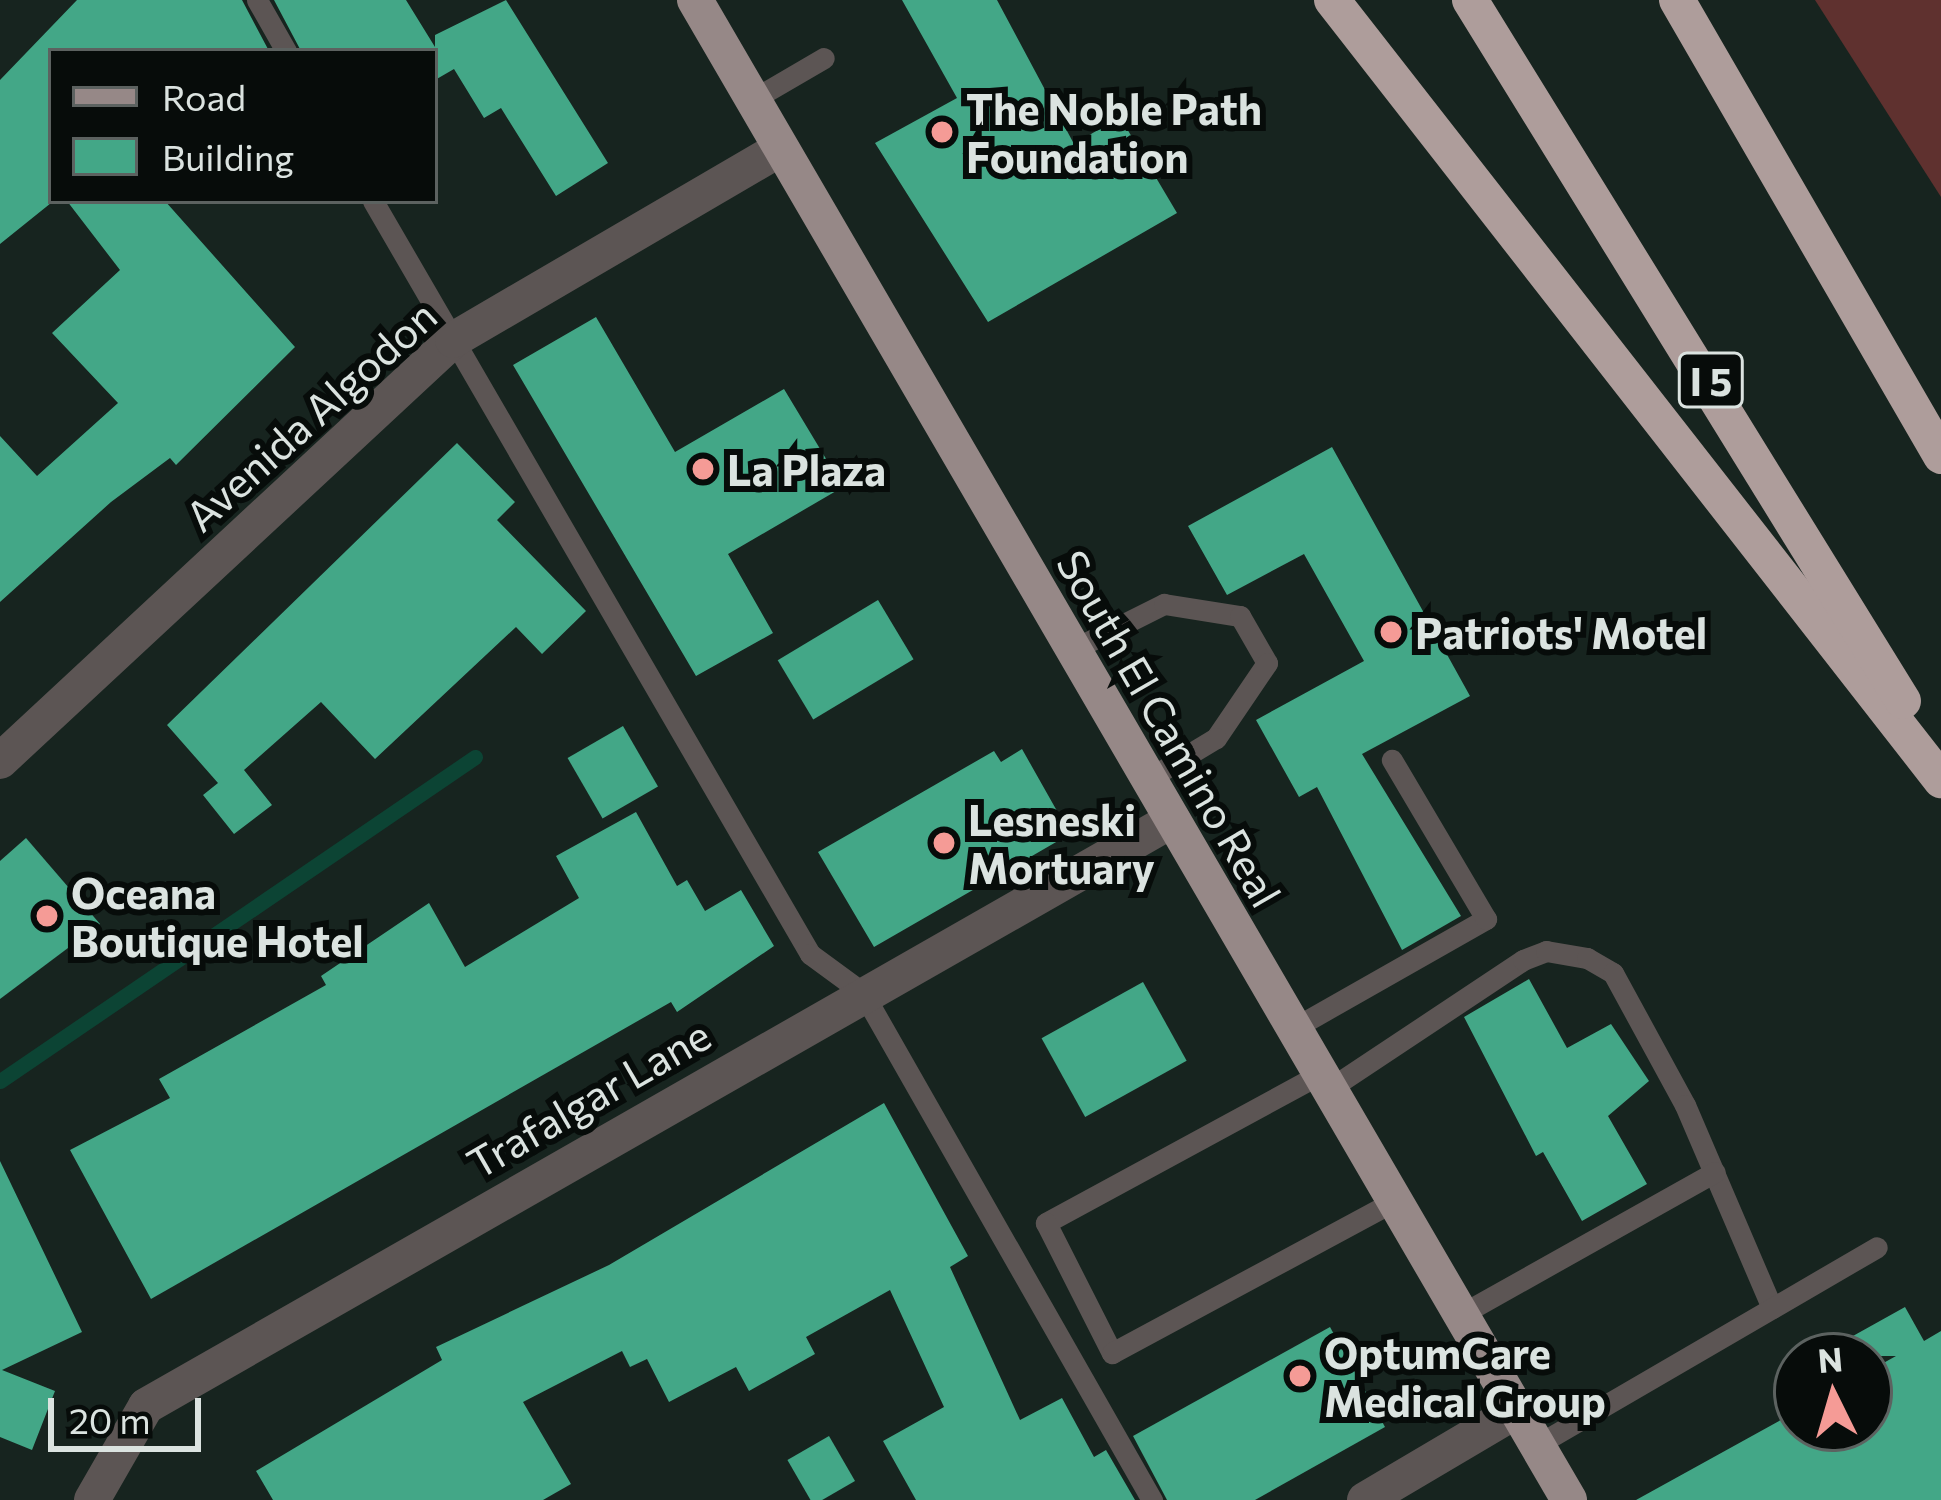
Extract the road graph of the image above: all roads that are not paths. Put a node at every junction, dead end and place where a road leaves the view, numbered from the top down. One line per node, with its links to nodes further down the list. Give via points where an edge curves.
1 (257, 0): 6 (lane)
2 (695, 0): 8 (main road, South El Camino Real)
3 (1332, 0): 18 (highway)
4 (1470, 0): 16 (highway, I 5, via 1618,226)
5 (1677, 0): 12 (highway)
6 (284, 48)
7 (824, 58): 8 (lane)
8 (752, 100): 9 (main road, South El Camino Real)
9 (780, 149): 11 (street, Avenida Algodon); 13 (main road, South El Camino Real)
10 (375, 204): 11 (lane)
11 (453, 340): 15 (street, Avenida Algodon); 20 (lane, via 810,954)
12 (1941, 456)
13 (1072, 650): 17 (main road, South El Camino Real); 17 (lane, via 1164,604 1240,616 1267,662 1216,738)
14 (1392, 760): 21 (lane, via 1486,919)
15 (0, 761)
16 (1941, 767)
17 (1148, 779): 19 (main road, South El Camino Real)
18 (1941, 780)
19 (1172, 820): 20 (street, Trafalgar Lane); 21 (main road, South El Camino Real)
20 (863, 993): 30 (street, Trafalgar Lane, via 146,1406); 31 (lane)
21 (1294, 1028): 22 (main road, South El Camino Real)
22 (1324, 1082): 23 (lane, via 1523,960 1546,951 1587,958 1613,973); 24 (main road, South El Camino Real); 24 (lane, via 1046,1223 1112,1353)
23 (1715, 1172): 26 (lane); 27 (lane)
24 (1394, 1201): 27 (main road, South El Camino Real)
25 (1877, 1247): 26 (lane)
26 (1772, 1308): 29 (lane)
27 (1460, 1315): 28 (main road, South El Camino Real)
28 (1516, 1410): 29 (main road, South El Camino Real); 32 (street)
29 (1537, 1445): 33 (main road, South El Camino Real)
30 (92, 1500)
31 (1152, 1500)
32 (1365, 1500)
33 (1569, 1500)

